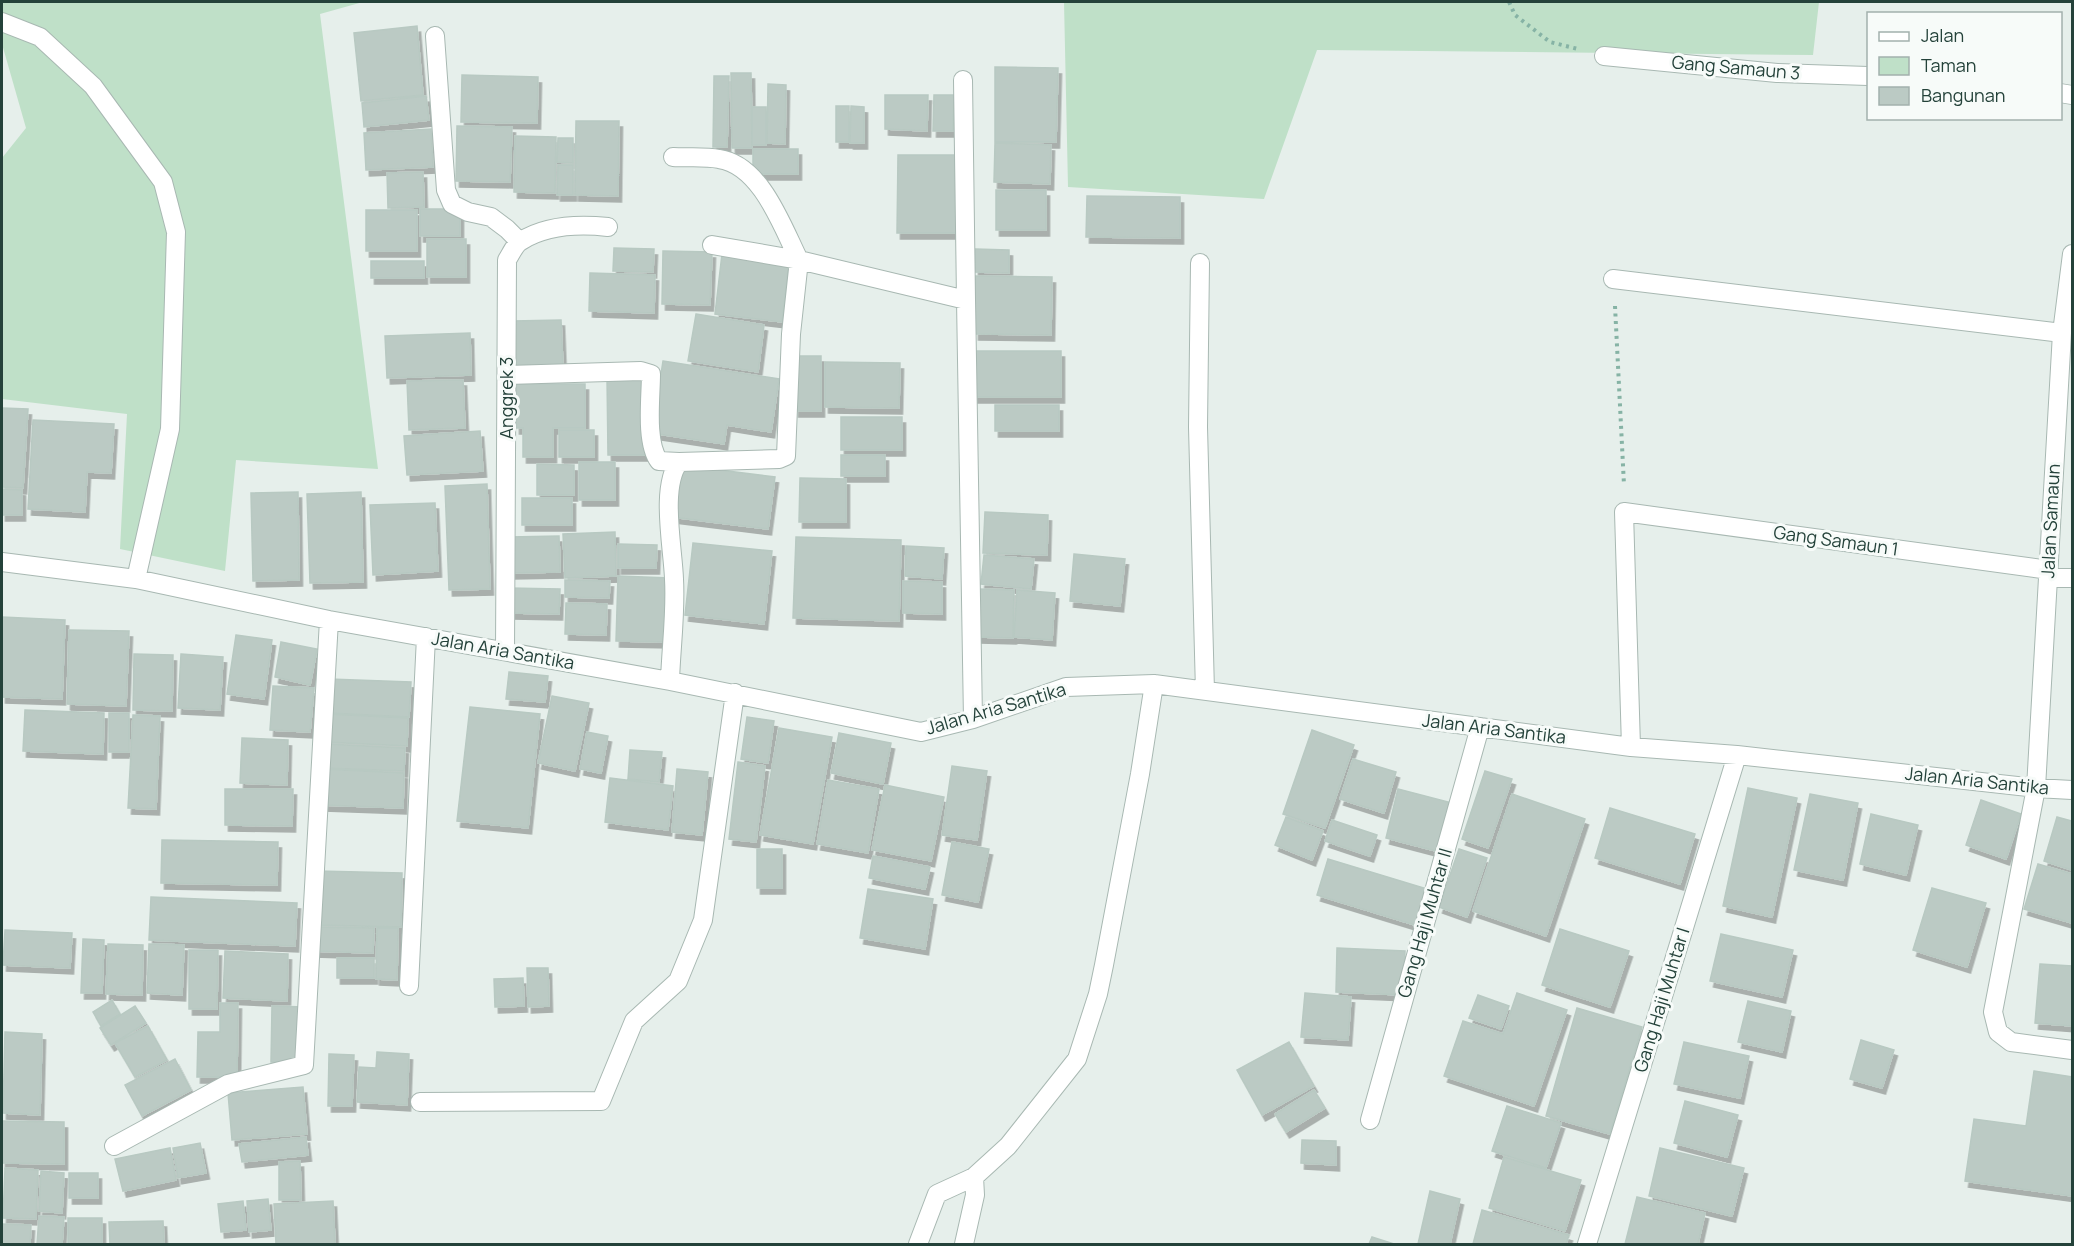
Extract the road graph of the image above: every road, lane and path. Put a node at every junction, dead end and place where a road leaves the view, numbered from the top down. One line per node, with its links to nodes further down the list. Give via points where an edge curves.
1 (1509, 2): 4 (path, via 1515,15 1550,42)
2 (2, 22): 23 (street, via 40,37 93,86 163,182 176,232 170,429)
3 (435, 36): 9 (street, via 446,190 452,204 491,217)
4 (1604, 56): 5 (street, Gang Samaun 3, via 1777,73)
5 (1867, 76)
6 (963, 80): 15 (street)
7 (673, 157): 12 (street, via 721,159 747,171 766,194)
8 (609, 227): 9 (street, via 586,224 549,229)
9 (519, 241): 17 (street, Anggrek 3, via 507,260)
10 (712, 245): 12 (street)
11 (2073, 254): 16 (street, Jalan Samaun)
12 (799, 260): 15 (street); 18 (street, via 791,334 786,456)
13 (1200, 263): 29 (street, via 1198,427)
14 (1613, 279): 16 (street); 19 (path)
15 (966, 300): 31 (street)
16 (2062, 333): 21 (street, Jalan Samaun)
17 (507, 375): 18 (street, via 641,370 651,374 651,433 656,457 659,461); 26 (street, Anggrek 3)
18 (679, 462): 27 (street, via 670,483 669,536 674,580)
19 (1624, 512): 21 (street, Gang Samaun 1); 33 (street)
20 (2, 562): 23 (street, Jalan Aria Santika)
21 (2048, 574): 22 (street, Gang Samaun 1); 35 (street, Jalan Samaun)
22 (2073, 578)
23 (136, 579): 24 (street, Jalan Aria Santika)
24 (329, 620): 25 (street, Jalan Aria Santika); 41 (street, via 304,1065 228,1084)
25 (426, 637): 26 (street, Jalan Aria Santika); 37 (street)
26 (505, 651): 27 (street, Jalan Aria Santika)
27 (670, 681): 30 (street, Jalan Aria Santika)
28 (1154, 684): 29 (street, Jalan Aria Santika); 31 (street, Jalan Aria Santika, via 1066,687); 42 (street, via 1098,994 1077,1059 1008,1146)
29 (1205, 691): 32 (street, Jalan Aria Santika)
30 (735, 693): 31 (street, Jalan Aria Santika, via 921,732); 39 (street, via 703,920 678,981 634,1022 601,1101)
31 (973, 719)
32 (1480, 727): 33 (street, Jalan Aria Santika); 40 (street, Gang Haji Muhtar II)
33 (1630, 747): 34 (street, Jalan Aria Santika)
34 (1737, 755): 35 (street, Jalan Aria Santika); 45 (street, Gang Haji Muhtar I)
35 (2036, 788): 36 (street, Jalan Aria Santika); 38 (street, Jalan Samaun, via 1993,1012 1998,1032 2011,1042)
36 (2073, 790)
37 (409, 986)
38 (2073, 1050)
39 (420, 1102)
40 (1370, 1119)
41 (114, 1146)
42 (974, 1177): 43 (street, via 937,1194); 44 (street, via 975,1195)
43 (918, 1245)
44 (964, 1245)
45 (1587, 1245)

